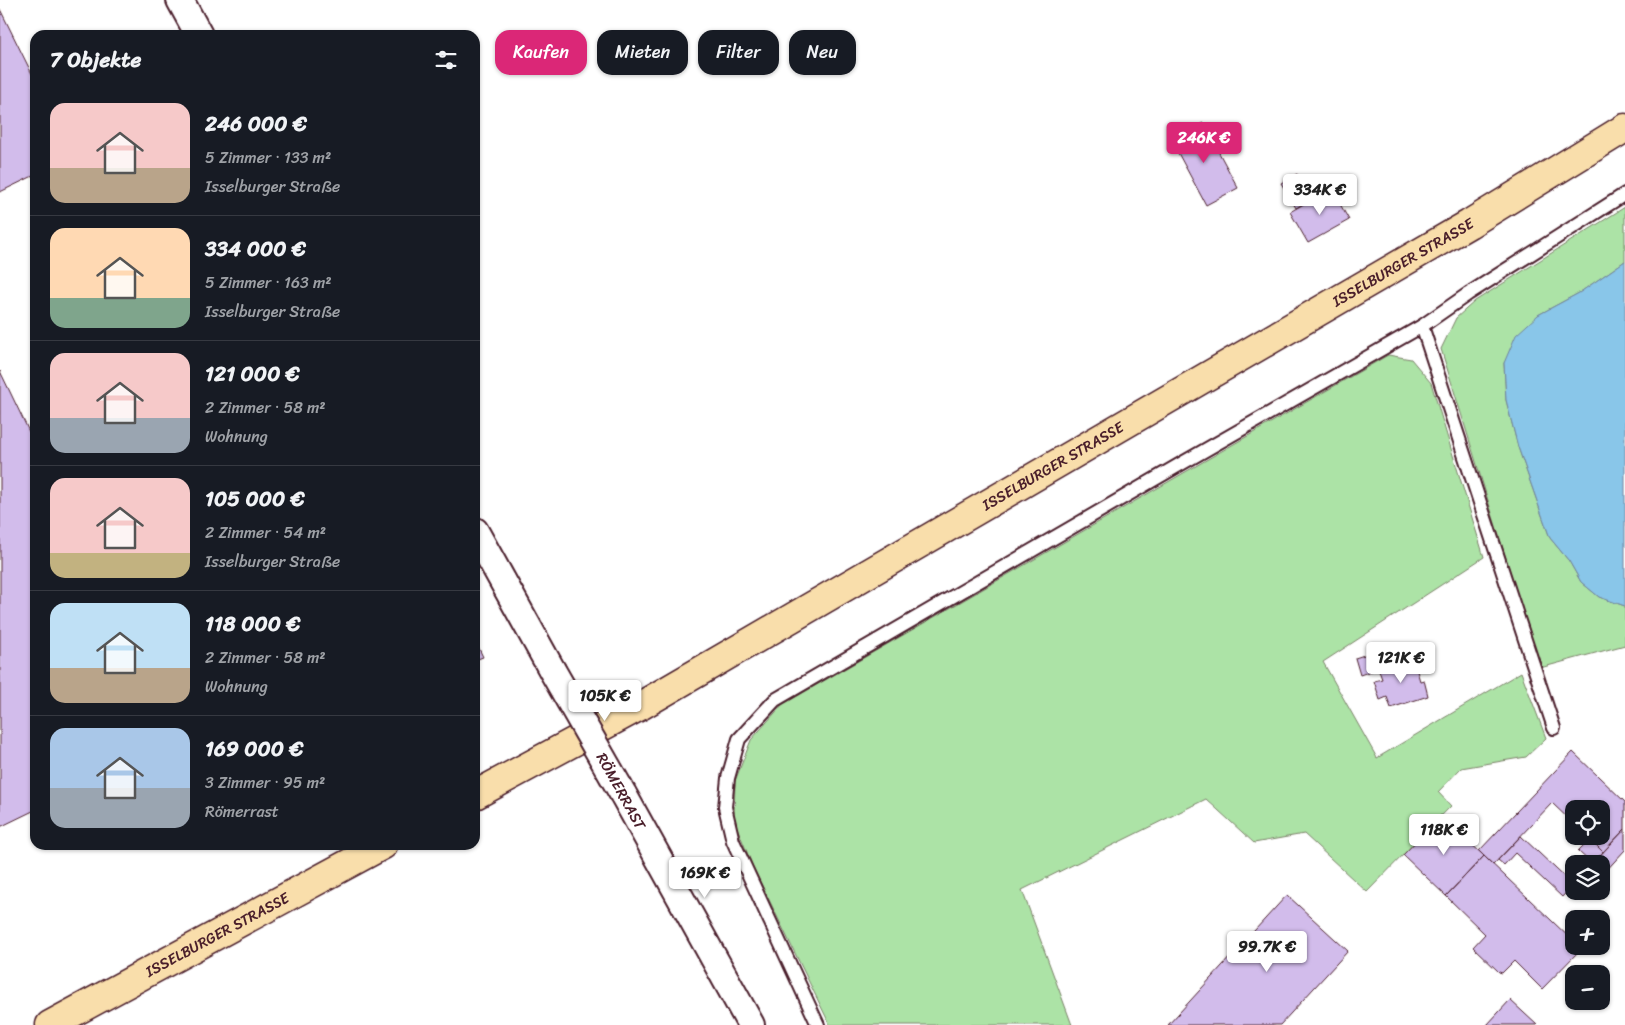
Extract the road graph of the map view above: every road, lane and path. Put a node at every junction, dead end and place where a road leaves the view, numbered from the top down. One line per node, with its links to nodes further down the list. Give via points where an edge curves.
1 (180, 0): 2 (street)
2 (196, 30)
3 (1625, 128): 8 (main road, ISSELBURGER STRASSE, via 1469,224 642,704)
4 (1625, 194): 5 (lane)
5 (1422, 326): 7 (lane); 12 (lane, via 775,700 739,739 728,778 725,806 733,841)
6 (480, 540): 11 (street, RÖMERRAST, bridge)
7 (1554, 728)
8 (480, 792)
9 (374, 850): 10 (main road, ISSELBURGER STRASSE)
10 (50, 1025)
11 (751, 1025)
12 (818, 1025)

